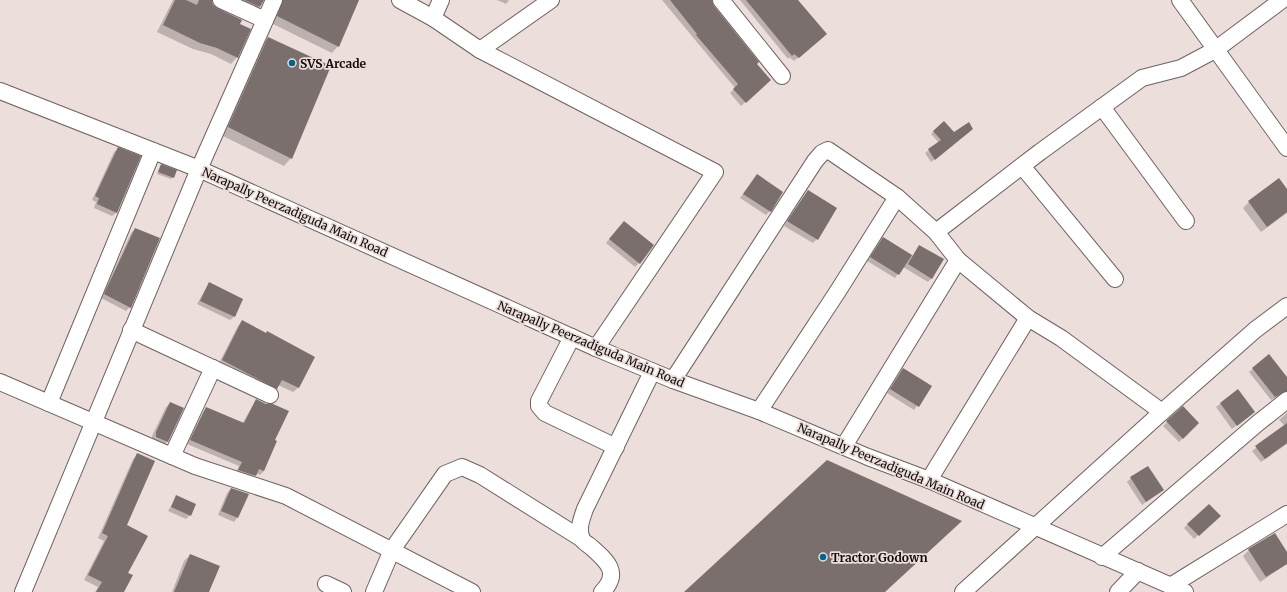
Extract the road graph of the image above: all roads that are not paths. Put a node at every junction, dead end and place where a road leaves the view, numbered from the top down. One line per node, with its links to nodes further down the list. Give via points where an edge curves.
1 (222, 0): 10 (street)
2 (274, 0): 10 (street)
3 (400, 0): 9 (street)
4 (441, 0): 9 (street)
5 (551, 0): 11 (street)
6 (721, 0): 13 (street)
7 (1180, 0): 12 (street)
8 (1282, 0): 12 (street)
9 (433, 18): 11 (street)
10 (265, 20): 19 (street)
11 (480, 50): 29 (street, via 715,172)
12 (1214, 50): 15 (street, via 1181,68 1142,78); 16 (street)
13 (782, 76)
14 (0, 92): 17 (street, Narapally Peerzadiguda Main Road)
15 (1102, 107): 18 (street); 21 (street)
16 (1287, 148)
17 (153, 151): 19 (street, Narapally Peerzadiguda Main Road); 36 (street)
18 (1022, 166): 22 (street); 24 (street)
19 (199, 169): 27 (street); 28 (street, Narapally Peerzadiguda Main Road)
20 (897, 197): 22 (street); 32 (street, via 828,150 822,153); 37 (street)
21 (1186, 221)
22 (936, 232): 23 (street)
23 (958, 260): 26 (street); 40 (street)
24 (1115, 279)
25 (1287, 306): 38 (street, via 1255,330)
26 (1028, 318): 38 (street, via 1061,338); 43 (street)
27 (132, 330): 30 (street); 39 (street)
28 (572, 336): 29 (street, Narapally Peerzadiguda Main Road); 41 (street, via 539,401 539,406 545,412)
29 (596, 348): 31 (street, Narapally Peerzadiguda Main Road)
30 (213, 368): 34 (street); 42 (street)
31 (652, 372): 32 (street, Narapally Peerzadiguda Main Road); 41 (street)
32 (673, 380): 37 (street, Narapally Peerzadiguda Main Road)
33 (0, 382): 36 (street)
34 (270, 395)
35 (1287, 400): 48 (street)
36 (49, 403): 39 (street)
37 (759, 411): 40 (street, Narapally Peerzadiguda Main Road)
38 (1162, 412): 45 (street)
39 (95, 423): 42 (street); 52 (street)
40 (844, 446): 43 (street, Narapally Peerzadiguda Main Road)
41 (616, 448): 46 (street, via 586,509 580,526)
42 (172, 456): 47 (street, via 286,496)
43 (929, 480): 45 (street, Narapally Peerzadiguda Main Road)
44 (1287, 514): 51 (street)
45 (1036, 527): 48 (street, Narapally Peerzadiguda Main Road); 57 (street)
46 (582, 539): 47 (street, via 480,475 462,467 445,474); 56 (street, via 606,560 612,572 610,584)
47 (392, 550): 54 (street); 55 (street)
48 (1102, 557): 49 (street, Narapally Peerzadiguda Main Road)
49 (1138, 571): 51 (street, Narapally Peerzadiguda Main Road); 58 (street)
50 (326, 584): 53 (street)
51 (1178, 589)
52 (23, 592)
53 (343, 592)
54 (374, 592)
55 (472, 592)
56 (602, 592)
57 (963, 592)
58 (1118, 592)

